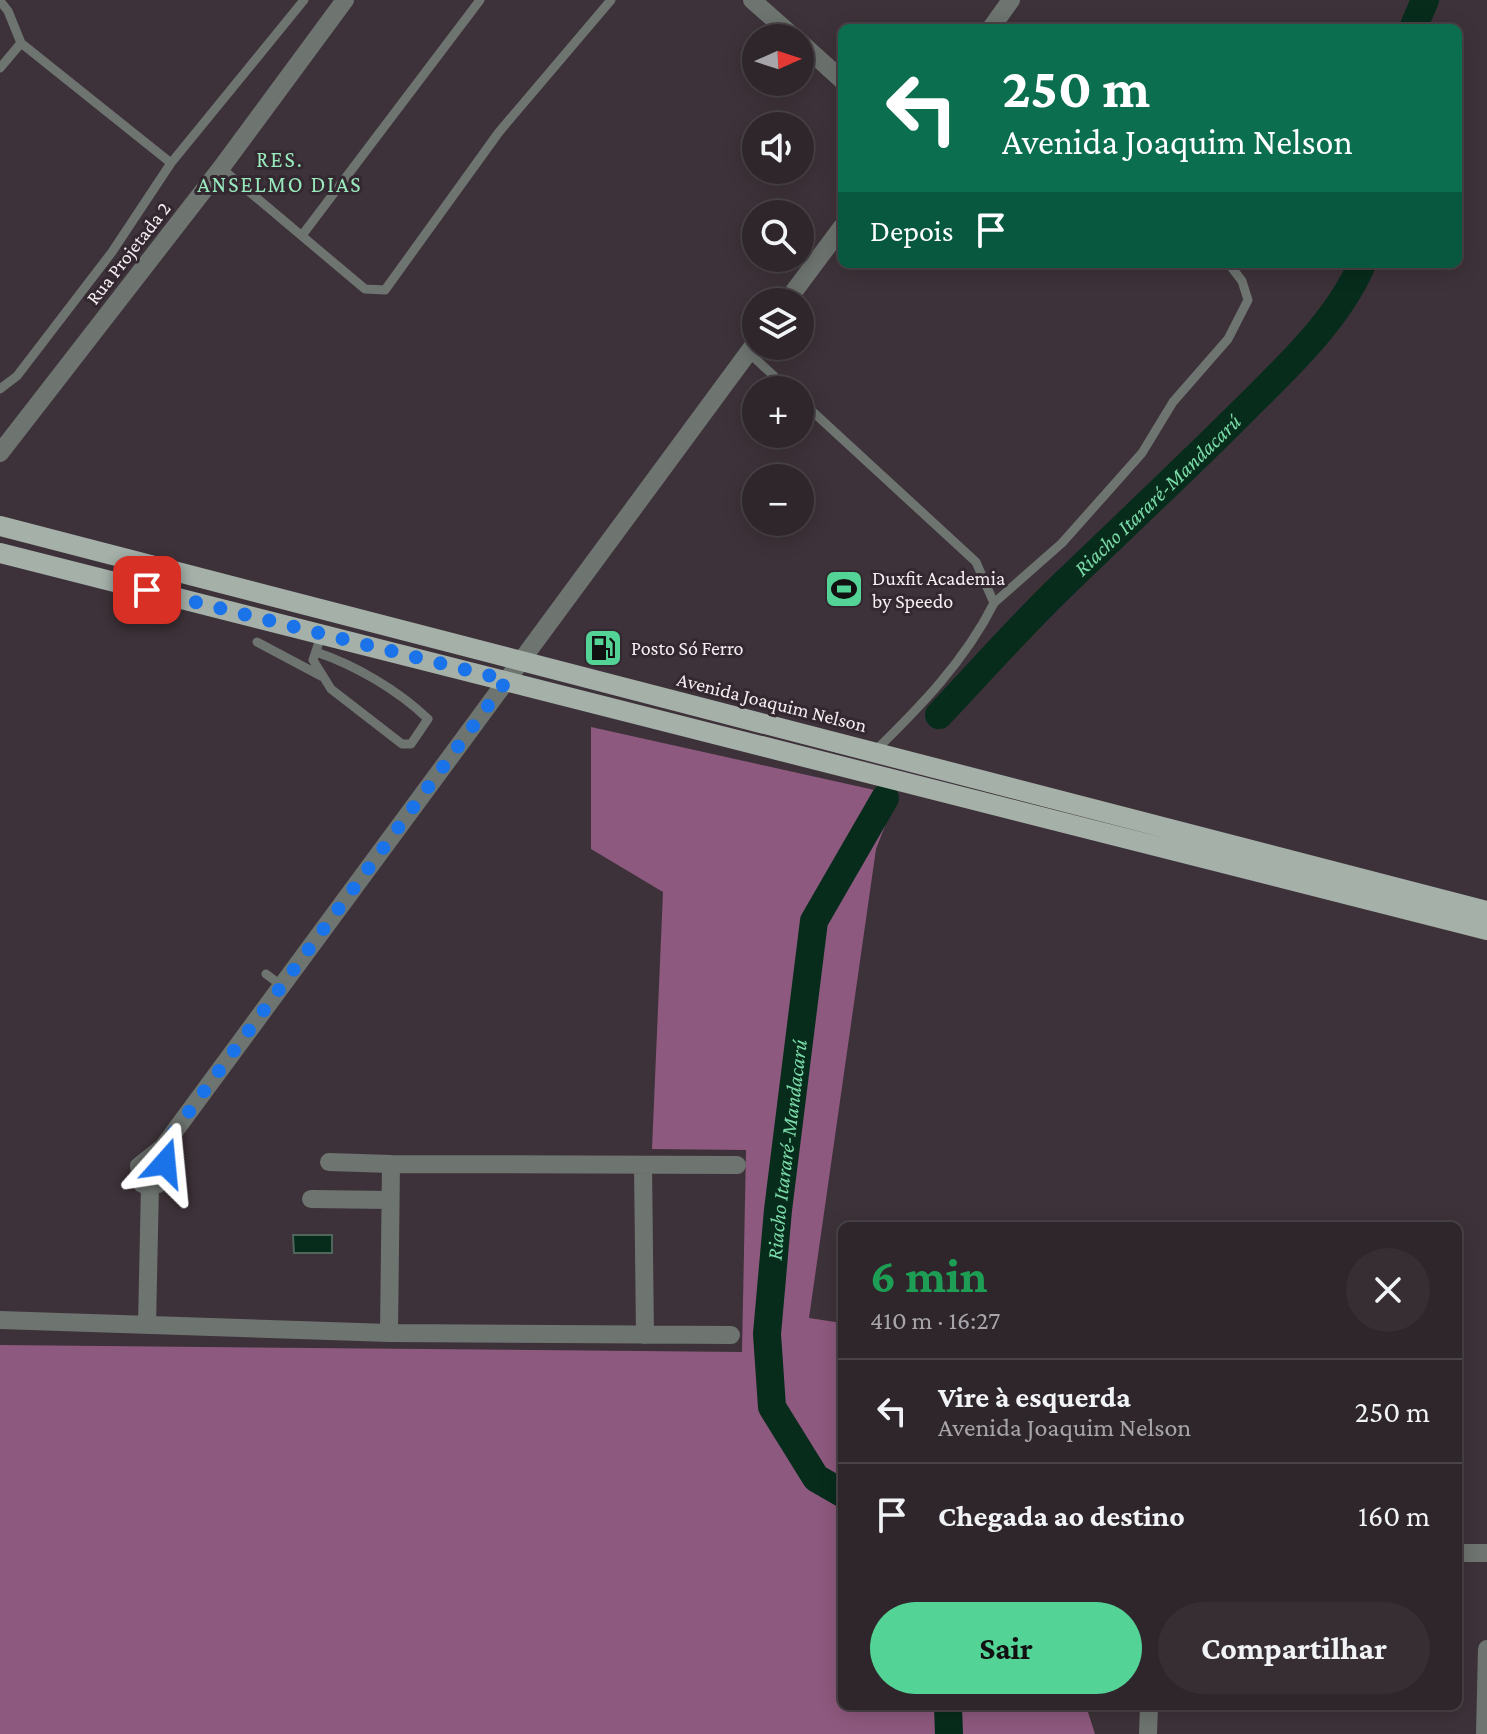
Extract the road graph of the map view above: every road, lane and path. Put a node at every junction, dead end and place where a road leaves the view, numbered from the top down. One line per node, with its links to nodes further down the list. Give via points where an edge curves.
1 (304, 0): 14 (lane)
2 (345, 0): 15 (street, Rua Projetada 2)
3 (480, 0): 17 (lane)
4 (611, 0): 17 (lane, via 499,132 385,290 365,289)
5 (752, 0): 8 (street)
6 (1011, 0): 9 (street)
7 (0, 1): 10 (lane)
8 (779, 24)
9 (994, 24)
10 (21, 43): 12 (lane); 14 (lane)
11 (814, 55): 13 (street)
12 (0, 68)
13 (838, 76)
14 (171, 163): 23 (lane, via 112,252 17,376)
15 (221, 168): 17 (lane); 25 (street, Rua Projetada 2)
16 (838, 232): 19 (street)
17 (303, 234)
18 (1232, 268): 28 (lane, via 1248,300 1228,339 1173,402 1142,453 1082,521)
19 (796, 288)
20 (742, 360): 31 (street)
21 (763, 360): 22 (lane)
22 (777, 376)
23 (0, 389)
24 (814, 413): 28 (lane, via 976,562)
25 (0, 453)
26 (0, 526): 31 (main road, Avenida Joaquim Nelson)
27 (0, 553): 30 (main road, Avenida Joaquim Nelson)
28 (994, 603): 34 (lane, via 935,691)
29 (257, 642): 32 (lane)
30 (319, 643): 32 (lane, via 313,660); 32 (lane, via 412,703 428,723 411,744 402,744); 33 (main road, Avenida Joaquim Nelson)
31 (521, 662): 33 (street); 34 (main road, Avenida Joaquim Nelson)
32 (321, 676)
33 (507, 680): 35 (main road, Avenida Joaquim Nelson); 40 (street)
34 (873, 753): 35 (main road, Avenida Joaquim Nelson)
35 (979, 790): 36 (main road, Avenida Joaquim Nelson)
36 (1027, 802): 37 (main road, Avenida Joaquim Nelson); 38 (main road, Avenida Joaquim Nelson)
37 (1487, 911)
38 (1487, 930)
39 (266, 974): 40 (lane)
40 (282, 986): 48 (street, via 163,1147 139,1166 138,1180 150,1185)
41 (329, 1162): 42 (street)
42 (391, 1164): 43 (street); 46 (street)
43 (643, 1165): 44 (street); 50 (street)
44 (737, 1165)
45 (311, 1199): 46 (street)
46 (390, 1200): 49 (street)
47 (0, 1320): 48 (street)
48 (147, 1325): 49 (street)
49 (389, 1333): 50 (street)
50 (645, 1335): 51 (street)
51 (731, 1335)
52 (1462, 1553): 53 (street)
53 (1487, 1553)
54 (1487, 1649): 57 (street)
55 (1149, 1710): 56 (street)
56 (1148, 1734)
57 (1485, 1734)

